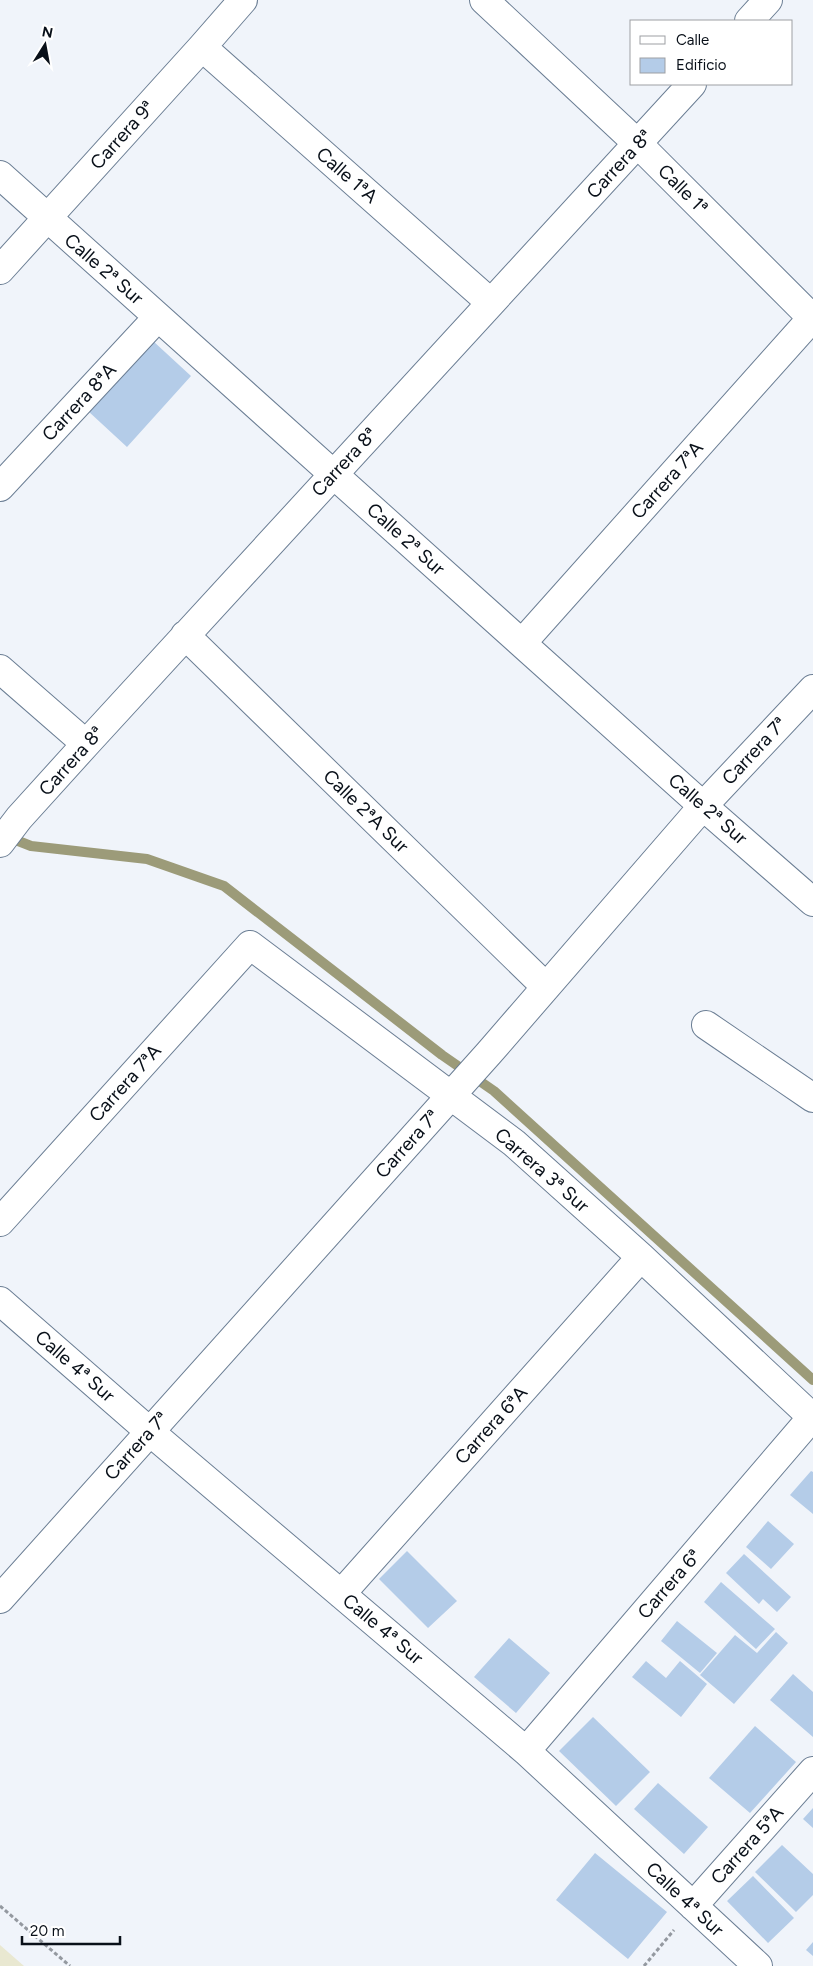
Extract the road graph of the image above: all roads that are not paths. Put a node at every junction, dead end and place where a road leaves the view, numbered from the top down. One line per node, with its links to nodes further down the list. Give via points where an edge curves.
1 (484, 0): 7 (street, Calle 1ª)
2 (768, 0): 4 (street)
3 (228, 5): 5 (street, Carrera 9ª)
4 (750, 20)
5 (202, 47): 9 (street, Carrera 9ª); 11 (street, Calle 1ªA)
6 (691, 85): 7 (street, Carrera 8ª)
7 (638, 144): 11 (street, Carrera 8ª); 13 (street, Calle 1ª)
8 (0, 175): 9 (street, Calle 2ª Sur)
9 (46, 218): 10 (street, Carrera 9ª); 12 (street, Calle 2ª Sur)
10 (0, 270)
11 (491, 303): 14 (street, Carrera 8ª)
12 (158, 317): 14 (street, Calle 2ª Sur); 15 (street, Carrera 8ªA)
13 (813, 318): 17 (street, Carrera 7ªA)
14 (334, 473): 16 (street, Carrera 8ª); 17 (street, Calle 2ª Sur)
15 (0, 487)
16 (185, 635): 20 (street, Carrera 8ª); 25 (street, Calle 2ªA Sur)
17 (522, 642): 21 (street, Calle 2ª Sur)
18 (0, 669): 20 (street)
19 (813, 689): 21 (street, Carrera 7ª)
20 (86, 744): 22 (street, Carrera 8ª, via 18,818)
21 (703, 806): 23 (street, Calle 2ª Sur); 25 (street, Carrera 7ª)
22 (0, 843)
23 (813, 902)
24 (250, 945): 27 (street, Carrera 3ª Sur); 29 (street, Carrera 7ªA)
25 (546, 986): 27 (street, Carrera 7ª)
26 (706, 1025): 28 (street)
27 (454, 1091): 30 (street, Carrera 3ª Sur); 33 (street, Carrera 7ª)
28 (813, 1098)
29 (0, 1222)
30 (641, 1257): 32 (street, Carrera 3ª Sur); 34 (street, Carrera 6ªA)
31 (0, 1301): 33 (street, Calle 4ª Sur)
32 (813, 1417): 36 (street, Carrera 6ª)
33 (149, 1431): 34 (street, Calle 4ª Sur); 35 (street, Carrera 7ª)
34 (342, 1594): 36 (street, Calle 4ª Sur)
35 (0, 1599)
36 (526, 1751): 38 (street, Calle 4ª Sur)
37 (813, 1771): 38 (street, Carrera 5ªA)
38 (693, 1906): 39 (street, Calle 4ª Sur)
39 (758, 1966)

